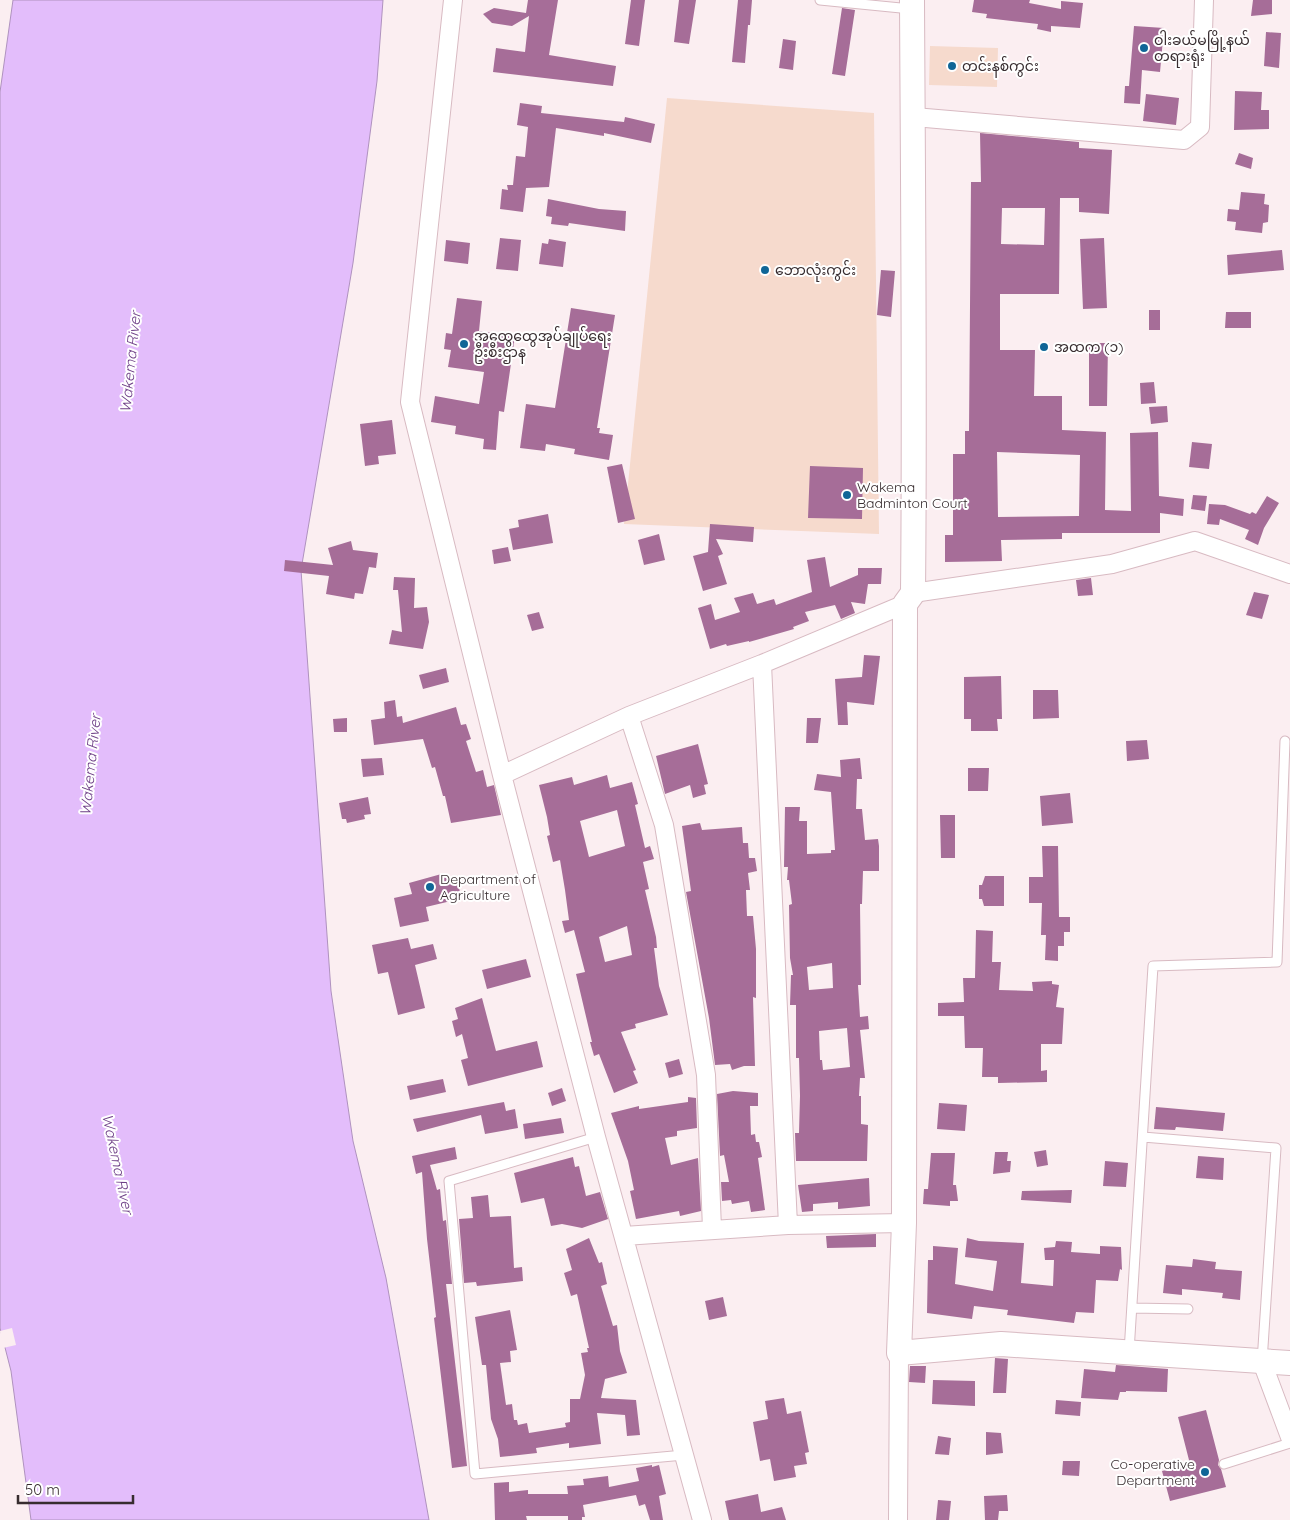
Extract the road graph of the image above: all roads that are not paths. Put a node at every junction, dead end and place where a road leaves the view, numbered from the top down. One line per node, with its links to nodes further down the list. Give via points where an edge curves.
1 (453, 0): 11 (street, via 410,402)
2 (820, 0): 4 (lane)
3 (1204, 0): 5 (street, via 1200,127 1184,140)
4 (912, 4): 5 (street)
5 (914, 117): 7 (street)
6 (1290, 574): 7 (street, via 1195,541 1112,564)
7 (909, 599): 8 (street); 14 (street)
8 (762, 664): 9 (street); 15 (street)
9 (630, 716): 11 (street); 16 (street, via 664,825 706,1074)
10 (1285, 741): 13 (lane, via 1277,962 1153,966)
11 (502, 775): 12 (street)
12 (596, 1137): 17 (street); 26 (lane, via 449,1180 475,1474)
13 (1143, 1137): 18 (lane); 22 (lane, via 1276,1148)
14 (904, 1223): 15 (street); 20 (street)
15 (788, 1225): 16 (street)
16 (712, 1229): 17 (street)
17 (624, 1236): 26 (street)
18 (1132, 1308): 19 (lane); 21 (lane)
19 (1188, 1309)
20 (899, 1353): 21 (street, via 1001,1344); 29 (street)
21 (1129, 1353): 22 (street)
22 (1262, 1362): 23 (street); 24 (street)
23 (1290, 1363)
24 (1290, 1437)
25 (1290, 1443): 27 (lane)
26 (684, 1455): 28 (street)
27 (1224, 1464)
28 (702, 1520)
29 (898, 1520)

